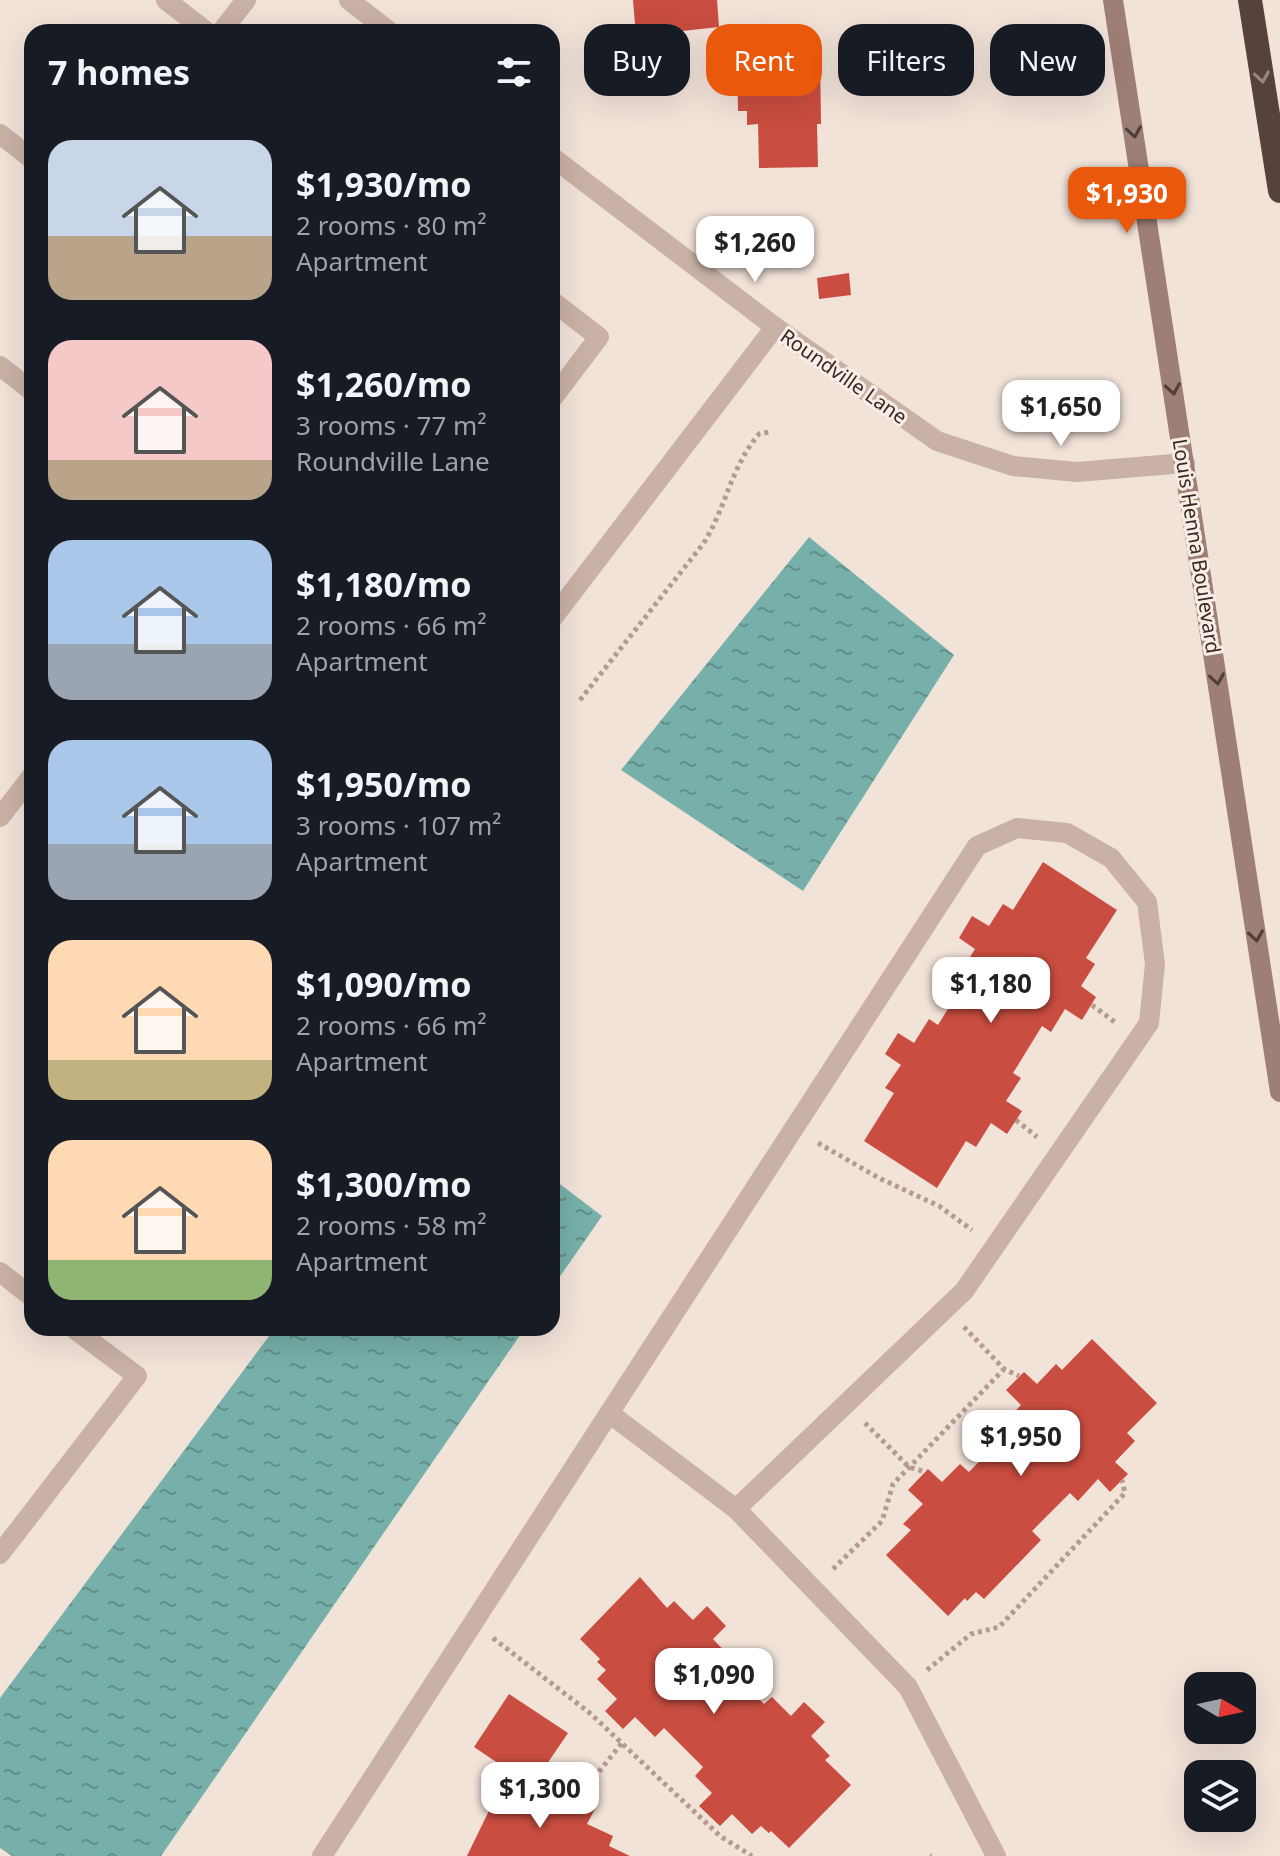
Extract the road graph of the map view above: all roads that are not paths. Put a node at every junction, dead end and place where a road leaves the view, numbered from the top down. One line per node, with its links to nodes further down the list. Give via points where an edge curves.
1 (166, 0): 6 (street)
2 (246, 0): 7 (street)
3 (349, 0): 8 (street)
4 (1113, 0): 18 (main road, Louis Henna Boulevard, one-way to 18)
5 (1250, 0): 12 (highway, one-way to 12)
6 (197, 24)
7 (227, 24)
8 (380, 24)
9 (0, 134): 10 (street)
10 (24, 153)
11 (560, 163): 14 (street, Roundville Lane)
12 (1280, 191)
13 (560, 307): 17 (street, via 599,337)
14 (775, 327): 18 (street, Roundville Lane, via 937,441 1013,466 1077,472); 19 (street)
15 (0, 366): 16 (street)
16 (24, 385)
17 (560, 388)
18 (1185, 463): 22 (main road, Louis Henna Boulevard, one-way to 22)
19 (560, 609)
20 (24, 786): 21 (street)
21 (0, 817)
22 (1280, 1092)
23 (0, 1272): 24 (street)
24 (24, 1291)
25 (84, 1336): 28 (street, via 137,1376)
26 (609, 1413): 27 (street); 27 (street, via 977,846 1017,828 1067,833 1111,858 1147,902 1155,964 1149,1023 964,1291); 29 (street)
27 (736, 1509): 30 (street, via 908,1687)
28 (0, 1554)
29 (322, 1856)
30 (996, 1856)

